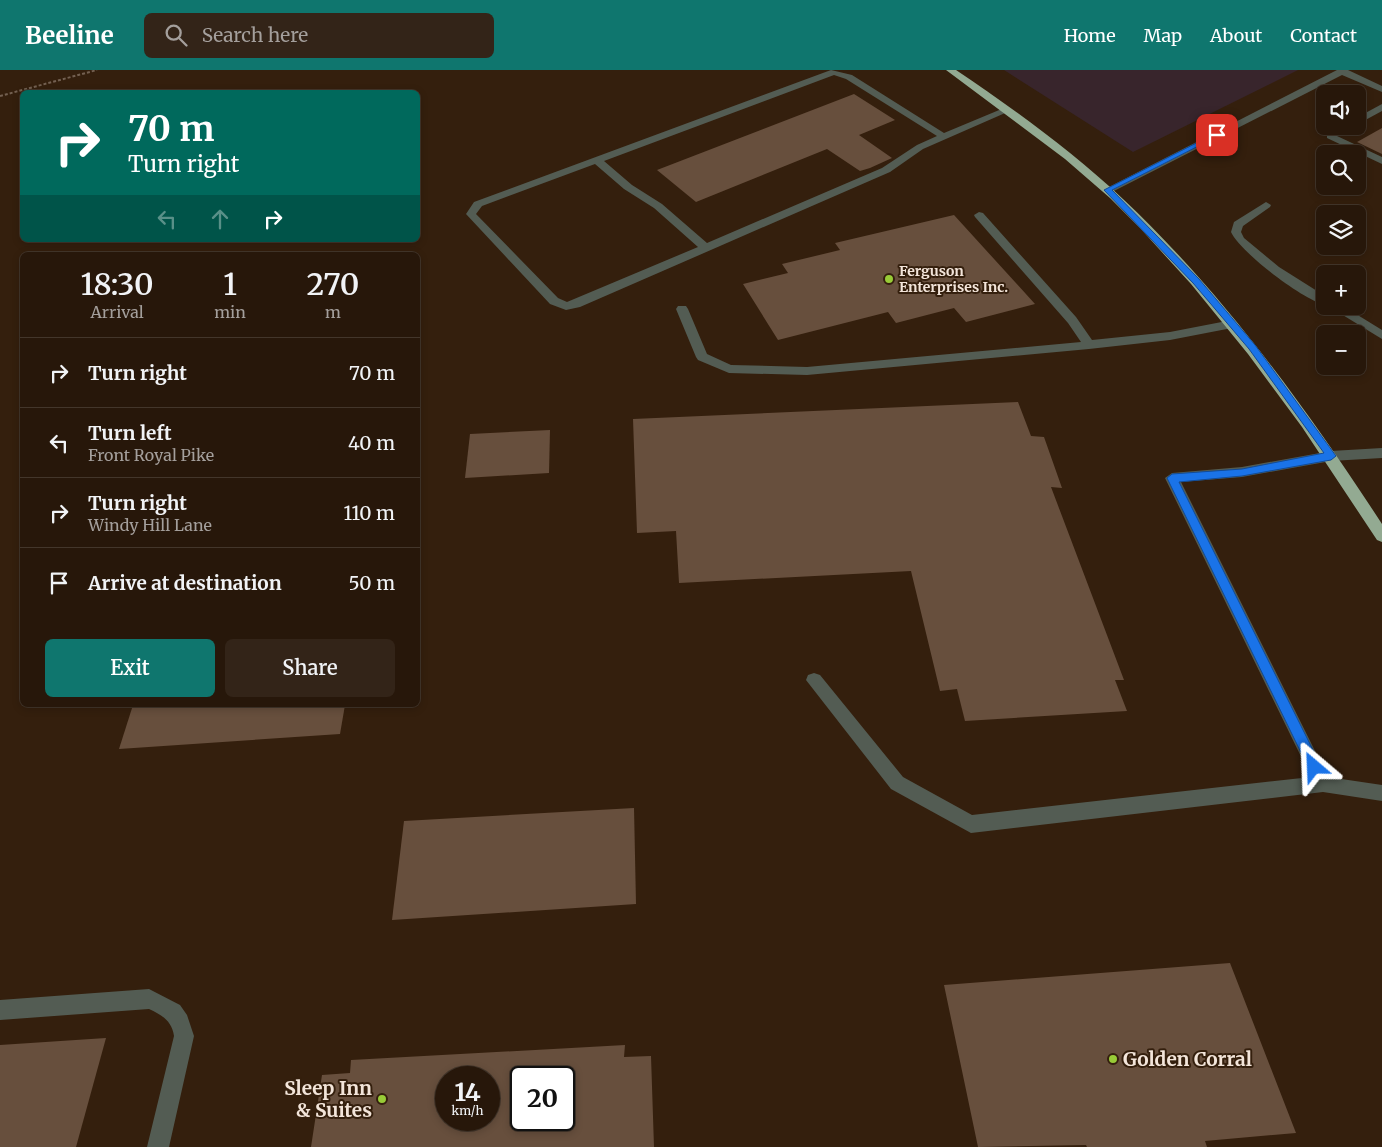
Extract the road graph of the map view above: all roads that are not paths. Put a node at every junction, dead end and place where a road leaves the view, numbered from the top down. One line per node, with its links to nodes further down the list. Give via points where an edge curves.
1 (950, 70): 5 (highway)
2 (1342, 71): 3 (street); 11 (street)
3 (1382, 89)
4 (1382, 107): 6 (street)
5 (1007, 110): 8 (street); 11 (highway)
6 (1366, 116)
7 (1332, 135): 10 (street)
8 (944, 137): 9 (street, via 849,77 834,72); 14 (street, via 920,147 886,170)
9 (597, 160): 14 (street); 14 (street, via 478,204 471,214 554,301 566,306)
10 (1382, 161)
11 (1108, 190): 18 (highway, via 1196,281)
12 (1266, 205): 15 (street, via 1238,224 1236,232 1240,241 1265,262)
13 (979, 215): 20 (street, via 1072,320)
14 (705, 247)
15 (1316, 295)
16 (682, 309): 20 (street, via 702,356 729,368 807,371)
17 (1349, 315): 19 (street)
18 (1232, 324): 20 (street, via 1170,336); 22 (highway)
19 (1382, 334)
20 (1089, 345)
21 (1382, 453): 22 (street)
22 (1331, 456): 23 (highway); 25 (street, via 1242,472 1172,478)
23 (1382, 536)
24 (814, 680): 25 (street, via 897,784 971,824)
25 (1323, 784): 26 (street)
26 (1382, 793)
27 (0, 1010): 28 (street, via 149,999 169,1007 178,1016 184,1036)
28 (158, 1147)

